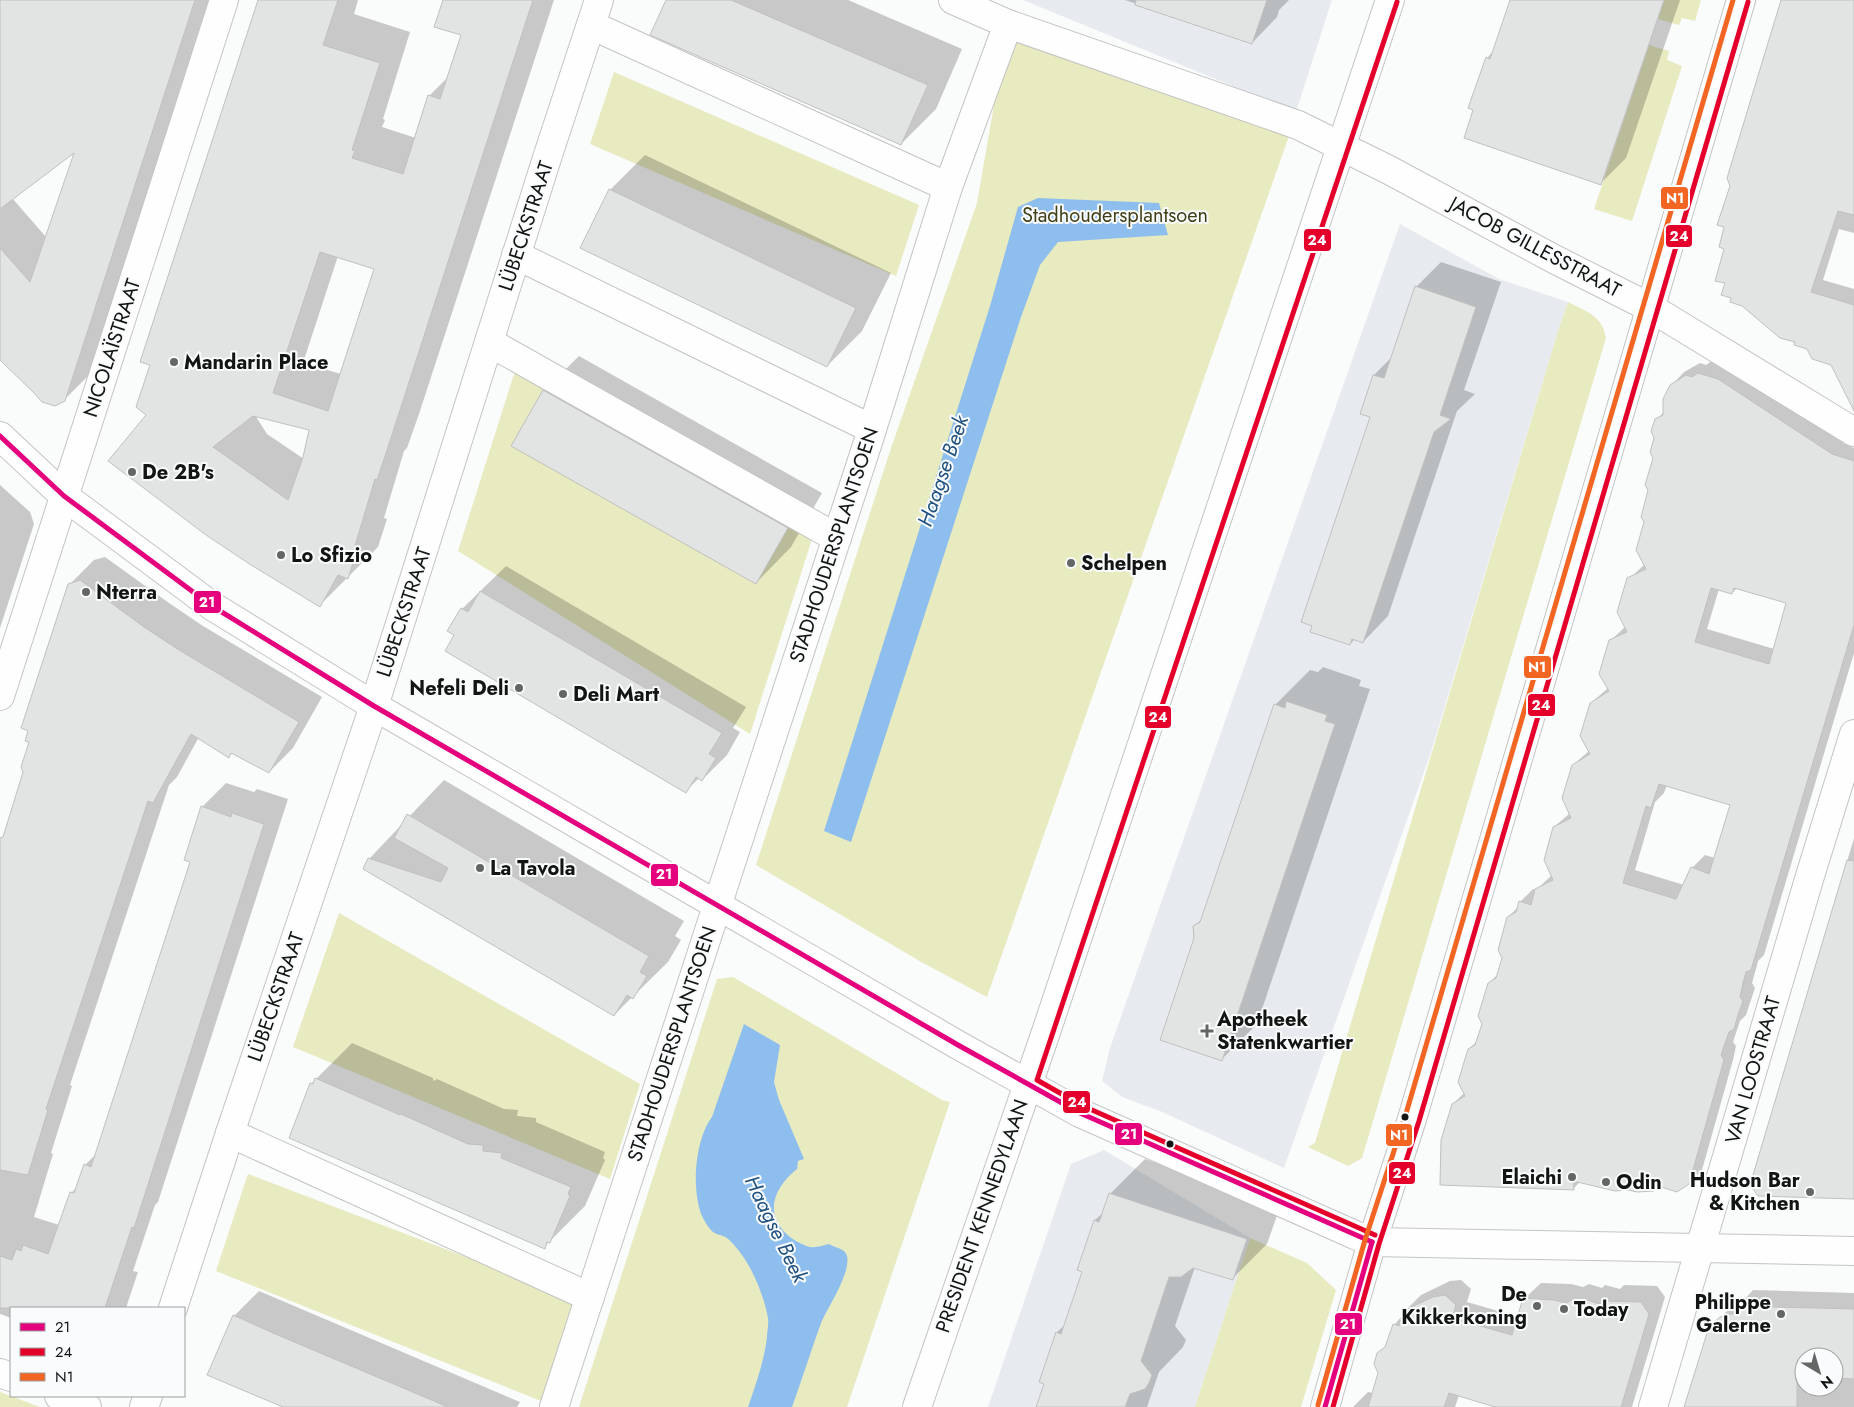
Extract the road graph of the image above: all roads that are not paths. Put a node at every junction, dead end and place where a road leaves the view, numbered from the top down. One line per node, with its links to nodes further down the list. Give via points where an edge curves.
1 (224, 0): 15 (street, NICOLAÏSTRAAT)
2 (954, 0): 6 (street)
3 (1390, 0): 7 (street, PRESIDENT KENNEDYLAAN)
4 (1741, 0): 10 (street)
5 (595, 12): 8 (street); 9 (street, LÜBECKSTRAAT)
6 (1008, 24): 7 (street, via 1298,125); 8 (street, STADHOUDERSPLANTSOEN)
7 (1342, 146): 10 (street, JACOB GILLESSTRAAT); 21 (street, PRESIDENT KENNEDYLAAN)
8 (948, 187): 12 (street, STADHOUDERSPLANTSOEN)
9 (516, 255): 11 (street, LÜBECKSTRAAT); 12 (street)
10 (1651, 308): 13 (street, JACOB GILLESSTRAAT); 23 (street, via 1415,1109)
11 (489, 342): 16 (street); 18 (street, LÜBECKSTRAAT)
12 (872, 429): 16 (street, STADHOUDERSPLANTSOEN)
13 (1854, 432)
14 (0, 436): 15 (street)
15 (64, 496): 17 (street, NICOLAÏSTRAAT); 18 (street, via 212,606)
16 (837, 538): 20 (street, STADHOUDERSPLANTSOEN)
17 (0, 696)
18 (374, 706): 20 (street); 22 (street, LÜBECKSTRAAT)
19 (1854, 734): 24 (street, VAN LOOSTRAAT)
20 (718, 905): 21 (street); 26 (street, STADHOUDERSPLANTSOEN)
21 (1028, 1083): 23 (street, via 1080,1113); 31 (street, PRESIDENT KENNEDYLAAN)
22 (230, 1133): 26 (street); 27 (street, LÜBECKSTRAAT)
23 (1372, 1242): 24 (street); 32 (street)
24 (1701, 1249): 25 (street); 33 (street, VAN LOOSTRAAT)
25 (1854, 1252)
26 (590, 1296): 30 (street, STADHOUDERSPLANTSOEN)
27 (173, 1307)
28 (61, 1397): 29 (street)
29 (87, 1407)
30 (554, 1407)
31 (917, 1407)
32 (1325, 1407)
33 (1653, 1407)

